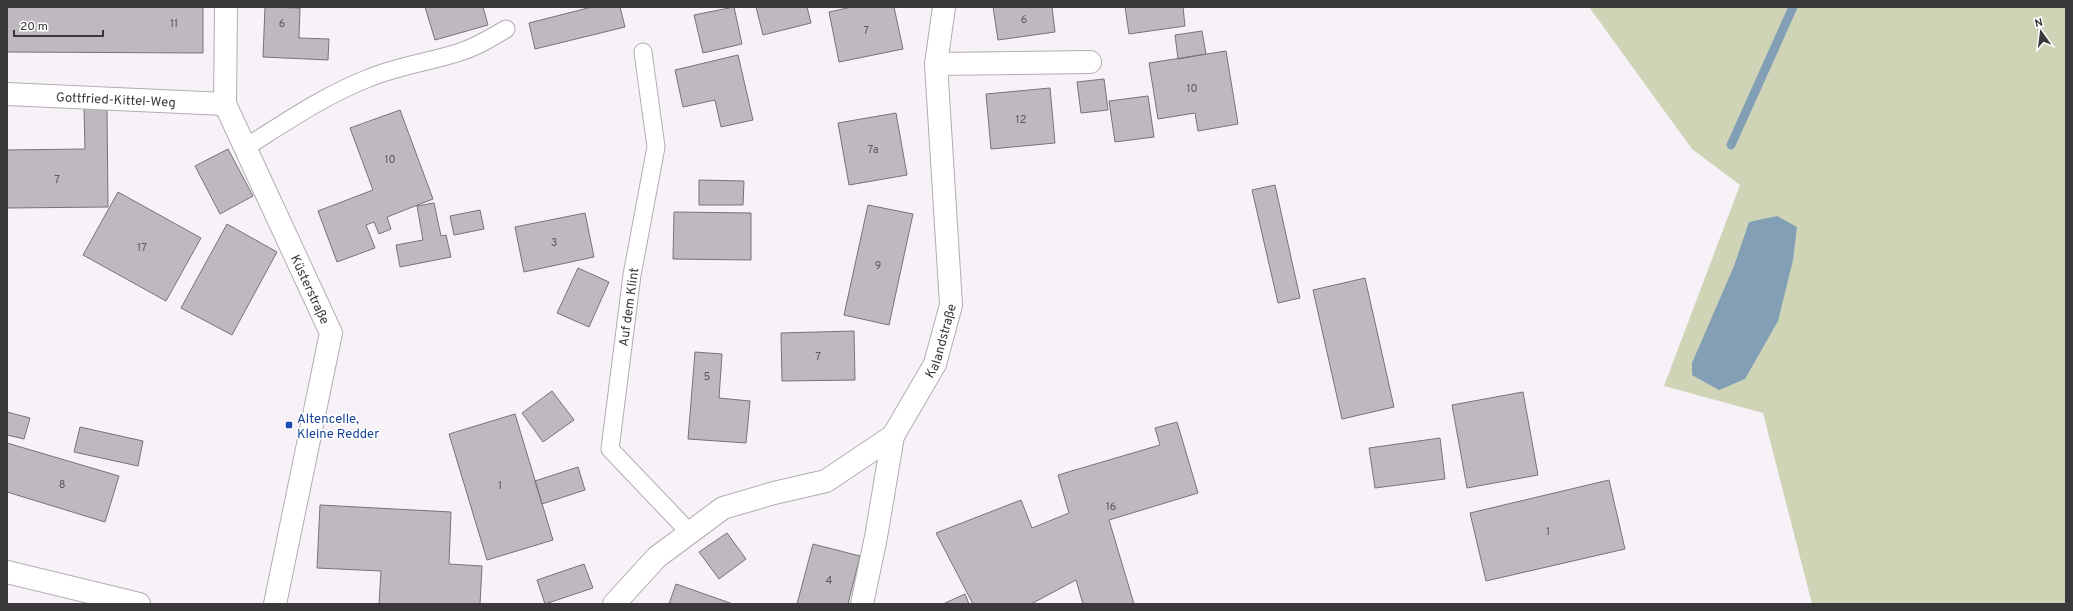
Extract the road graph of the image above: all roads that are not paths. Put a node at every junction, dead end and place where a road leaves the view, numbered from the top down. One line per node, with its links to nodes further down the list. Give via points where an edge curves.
1 (226, 7): 8 (street, Küsterstraße)
2 (944, 7): 6 (street, Kalandstraße)
3 (506, 29): 9 (lane, via 461,52 368,78 320,102)
4 (643, 52): 11 (lane, Auf dem Klint, via 656,147 632,276 610,449)
5 (1090, 62): 6 (street)
6 (936, 64): 10 (street, Kalandstraße, via 951,305 935,364)
7 (7, 94): 8 (street, Gottfried-Kittel-Weg)
8 (225, 104): 9 (street, Küsterstraße)
9 (246, 147): 14 (street, Küsterstraße, via 331,333)
10 (892, 436): 11 (street, via 826,481 723,508); 16 (street, Kalandstraße, via 876,537)
11 (690, 532): 15 (street, via 657,557)
12 (7, 572): 13 (street)
13 (139, 604)
14 (275, 604)
15 (614, 604)
16 (862, 604)

